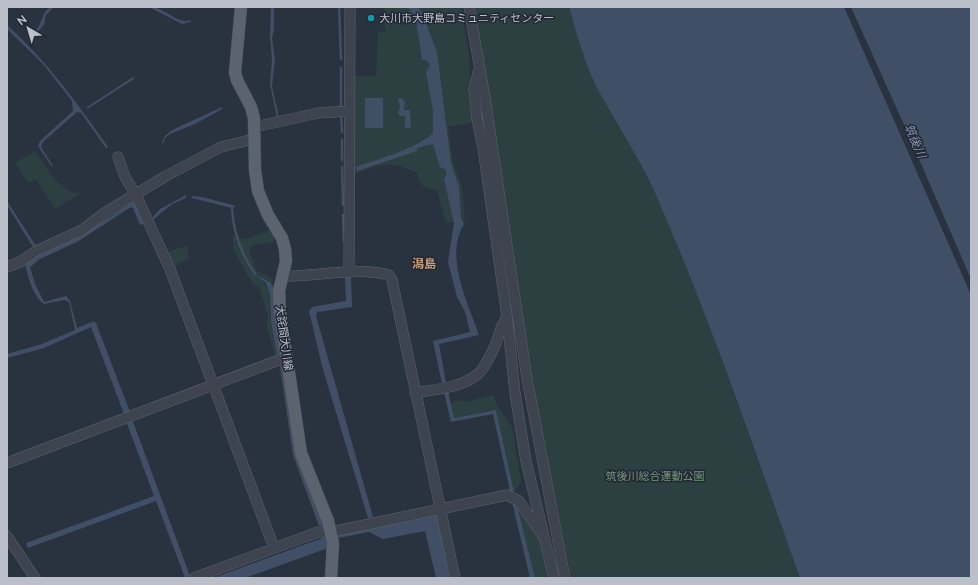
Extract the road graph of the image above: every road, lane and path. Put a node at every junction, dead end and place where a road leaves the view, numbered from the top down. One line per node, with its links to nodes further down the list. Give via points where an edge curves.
1 (241, 7): 6 (main road, 大詫間大川線, via 236,72 240,89 251,107)
2 (350, 7): 5 (street)
3 (469, 7): 4 (street)
4 (479, 68): 12 (street, via 474,89); 18 (street)
5 (349, 111): 6 (street, via 318,113); 10 (street)
6 (255, 133): 8 (street, via 221,147); 11 (main road, 大詫間大川線, via 258,191 268,215 282,238 286,261)
7 (118, 157): 8 (street, via 125,177)
8 (136, 195): 9 (street, via 75,234); 14 (street, via 170,269)
9 (7, 267)
10 (349, 272): 11 (street, via 304,277); 15 (street, via 375,271 389,275 392,280)
11 (283, 276): 13 (main road, 大詫間大川線, via 279,292)
12 (507, 316): 15 (street, via 479,373 449,387); 16 (street, via 515,393)
13 (287, 357): 14 (street); 20 (main road, 大詫間大川線, via 301,453)
14 (213, 385): 17 (street); 23 (street)
15 (416, 393): 19 (street)
16 (525, 454): 18 (street); 22 (street)
17 (7, 462)
18 (546, 487): 24 (street)
19 (440, 509): 20 (street); 22 (street, via 507,495 519,501); 28 (street)
20 (331, 531): 23 (street, via 318,532); 27 (main road, 大詫間大川線)
21 (7, 536): 25 (street)
22 (545, 540): 24 (street); 29 (street)
23 (274, 548): 26 (street)
24 (560, 554): 30 (street)
25 (35, 578)
26 (194, 578)
27 (332, 578)
28 (455, 578)
29 (554, 578)
30 (565, 578)

